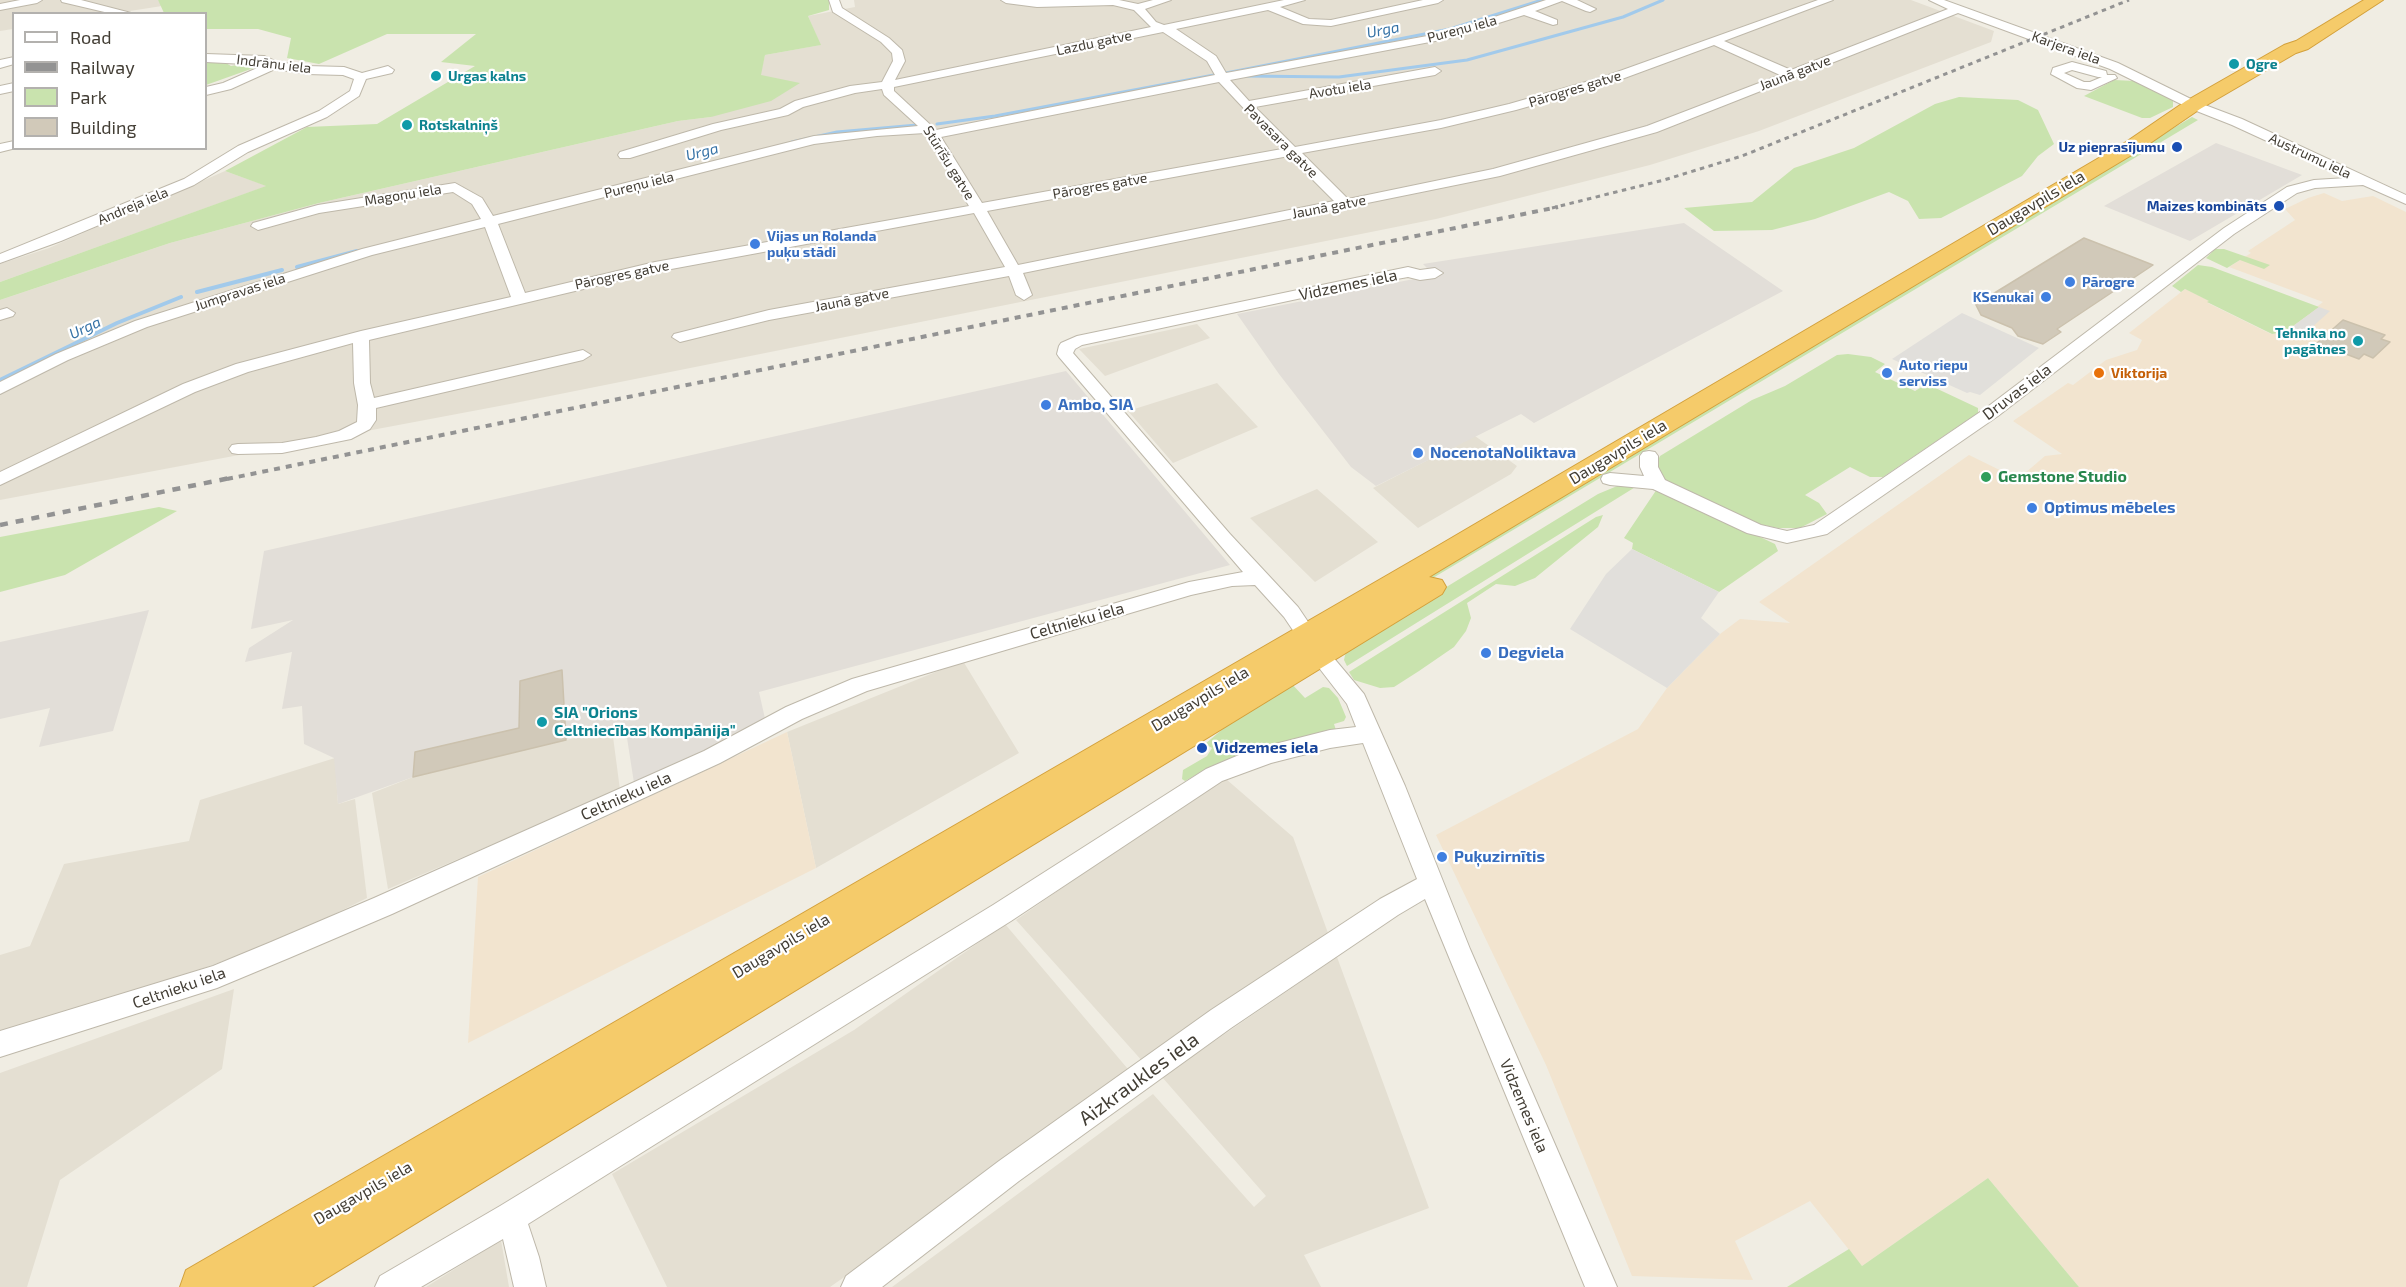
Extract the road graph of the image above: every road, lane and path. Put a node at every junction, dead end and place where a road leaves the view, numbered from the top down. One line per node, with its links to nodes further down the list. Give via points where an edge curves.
1 (36, 0): 14 (street)
2 (66, 0): 20 (street)
3 (834, 0): 35 (street, via 837,10 885,40 900,56)
4 (1006, 0): 13 (street, via 1037,4)
5 (1166, 0): 15 (street)
6 (1300, 0): 16 (street, Lazdu gatve)
7 (1438, 0): 16 (street, via 1331,23 1307,22)
8 (1557, 0): 19 (street, Pureņu iela)
9 (1567, 0): 17 (street)
10 (1828, 0): 24 (street, Pārogres gatve)
11 (1934, 0): 18 (street, Karjera iela)
12 (2375, 0): 38 (highway, via 2290,49)
13 (1112, 1): 15 (street)
14 (0, 7)
15 (1138, 7): 22 (street, Pavasara gatve, via 1152,24)
16 (1270, 7): 22 (street, Lazdu gatve)
17 (1590, 9)
18 (1958, 9): 31 (street, Jaunā gatve); 34 (street, Karjera iela)
19 (1525, 11): 21 (street); 23 (street, Pureņu iela, via 1480,30)
20 (121, 12)
21 (1553, 22)
22 (1162, 28): 30 (street, Pavasara gatve, via 1212,58); 35 (street, Lazdu gatve)
23 (1415, 42): 25 (street); 30 (street, Pureņu iela)
24 (1714, 42): 31 (street); 40 (street, Pārogres gatve, via 1607,81 1512,107)
25 (1432, 52)
26 (207, 58): 27 (street, Indrānu iela, via 256,59)
27 (274, 65): 32 (street, Indrānu iela, via 344,71); 36 (street)
28 (388, 70): 32 (street)
29 (1435, 71): 37 (street, Avotu iela)
30 (1221, 74): 37 (street, Pavasara gatve); 39 (street, Pureņu iela)
31 (1791, 75): 44 (street, Jaunā gatve, via 1652,129 1477,177)
32 (361, 77): 48 (street, Andreja iela, via 355,93 341,104 260,141 189,182)
33 (2111, 78): 34 (street)
34 (2141, 78): 38 (street, Karjera iela)
35 (888, 85): 39 (street, Stūrīšu gatve, via 888,92); 41 (street, Lazdu gatve, via 822,96 784,112)
36 (207, 91)
37 (1246, 105): 40 (street, Pavasara gatve)
38 (2204, 109): 42 (street, Austrumu iela); 59 (highway, Daugavpils iela); 64 (highway, Daugavpils iela, via 2133,146)
39 (931, 132): 45 (street, Stūrīšu gatve); 46 (street, Pureņu iela, via 877,132 814,140)
40 (1293, 152): 44 (street, Pavasara gatve); 45 (street, Pārogres gatve)
41 (625, 155)
42 (2365, 181): 43 (street, Austrumu iela); 62 (street, Druvas iela, via 2314,184 2292,190 2188,262 1992,412 1820,530 1787,537 1766,533)
43 (2406, 200)
44 (1344, 204): 49 (street, Jaunā gatve)
45 (978, 208): 49 (street, Stūrīšu gatve); 52 (street, Pārogres gatve, via 667,265)
46 (490, 222): 47 (street, Magoņu iela, via 477,201 455,187 318,209); 52 (street, Magoņu iela); 56 (street, Jumpravas iela, via 367,252 141,324 62,357)
47 (258, 226)
48 (0, 259)
49 (1014, 270): 51 (street, Stūrīšu gatve); 54 (street, Jaunā gatve, via 769,315)
50 (1435, 273): 63 (street, Vidzemes iela, via 1408,272 1358,281 1067,346 1065,354 1070,361)
51 (1024, 295)
52 (519, 298): 53 (street, Pārogres gatve)
53 (361, 336): 57 (street, via 362,383); 60 (street, via 213,379)
54 (680, 337)
55 (583, 355): 57 (street)
56 (0, 389)
57 (367, 405): 58 (street, via 364,425 345,435 282,448)
58 (238, 449)
59 (1649, 456): 61 (highway, Daugavpils iela); 62 (street, via 1649,467)
60 (0, 479)
61 (1610, 479): 62 (street, Druvas iela); 64 (highway, Daugavpils iela)
62 (1658, 484)
63 (1259, 578): 64 (street, Vidzemes iela, via 1292,612); 67 (street, Celtnieku iela, via 1232,579 1189,589 860,685 794,713 712,758 301,941 217,976)
64 (1313, 645): 65 (street, Vidzemes iela, via 1356,700); 69 (highway, Daugavpils iela); 70 (highway, Daugavpils iela)
65 (1371, 733): 66 (street, Vidzemes iela); 68 (street, via 1271,754 1214,775 1002,913)
66 (1430, 884): 73 (street, Aizkraukles iela, via 1308,958 1221,1019); 74 (street, Vidzemes iela)
67 (0, 1044)
68 (511, 1217): 71 (street); 72 (street)
69 (203, 1287)
70 (269, 1287)
71 (391, 1287)
72 (530, 1287)
73 (857, 1287)
74 (1601, 1287)

